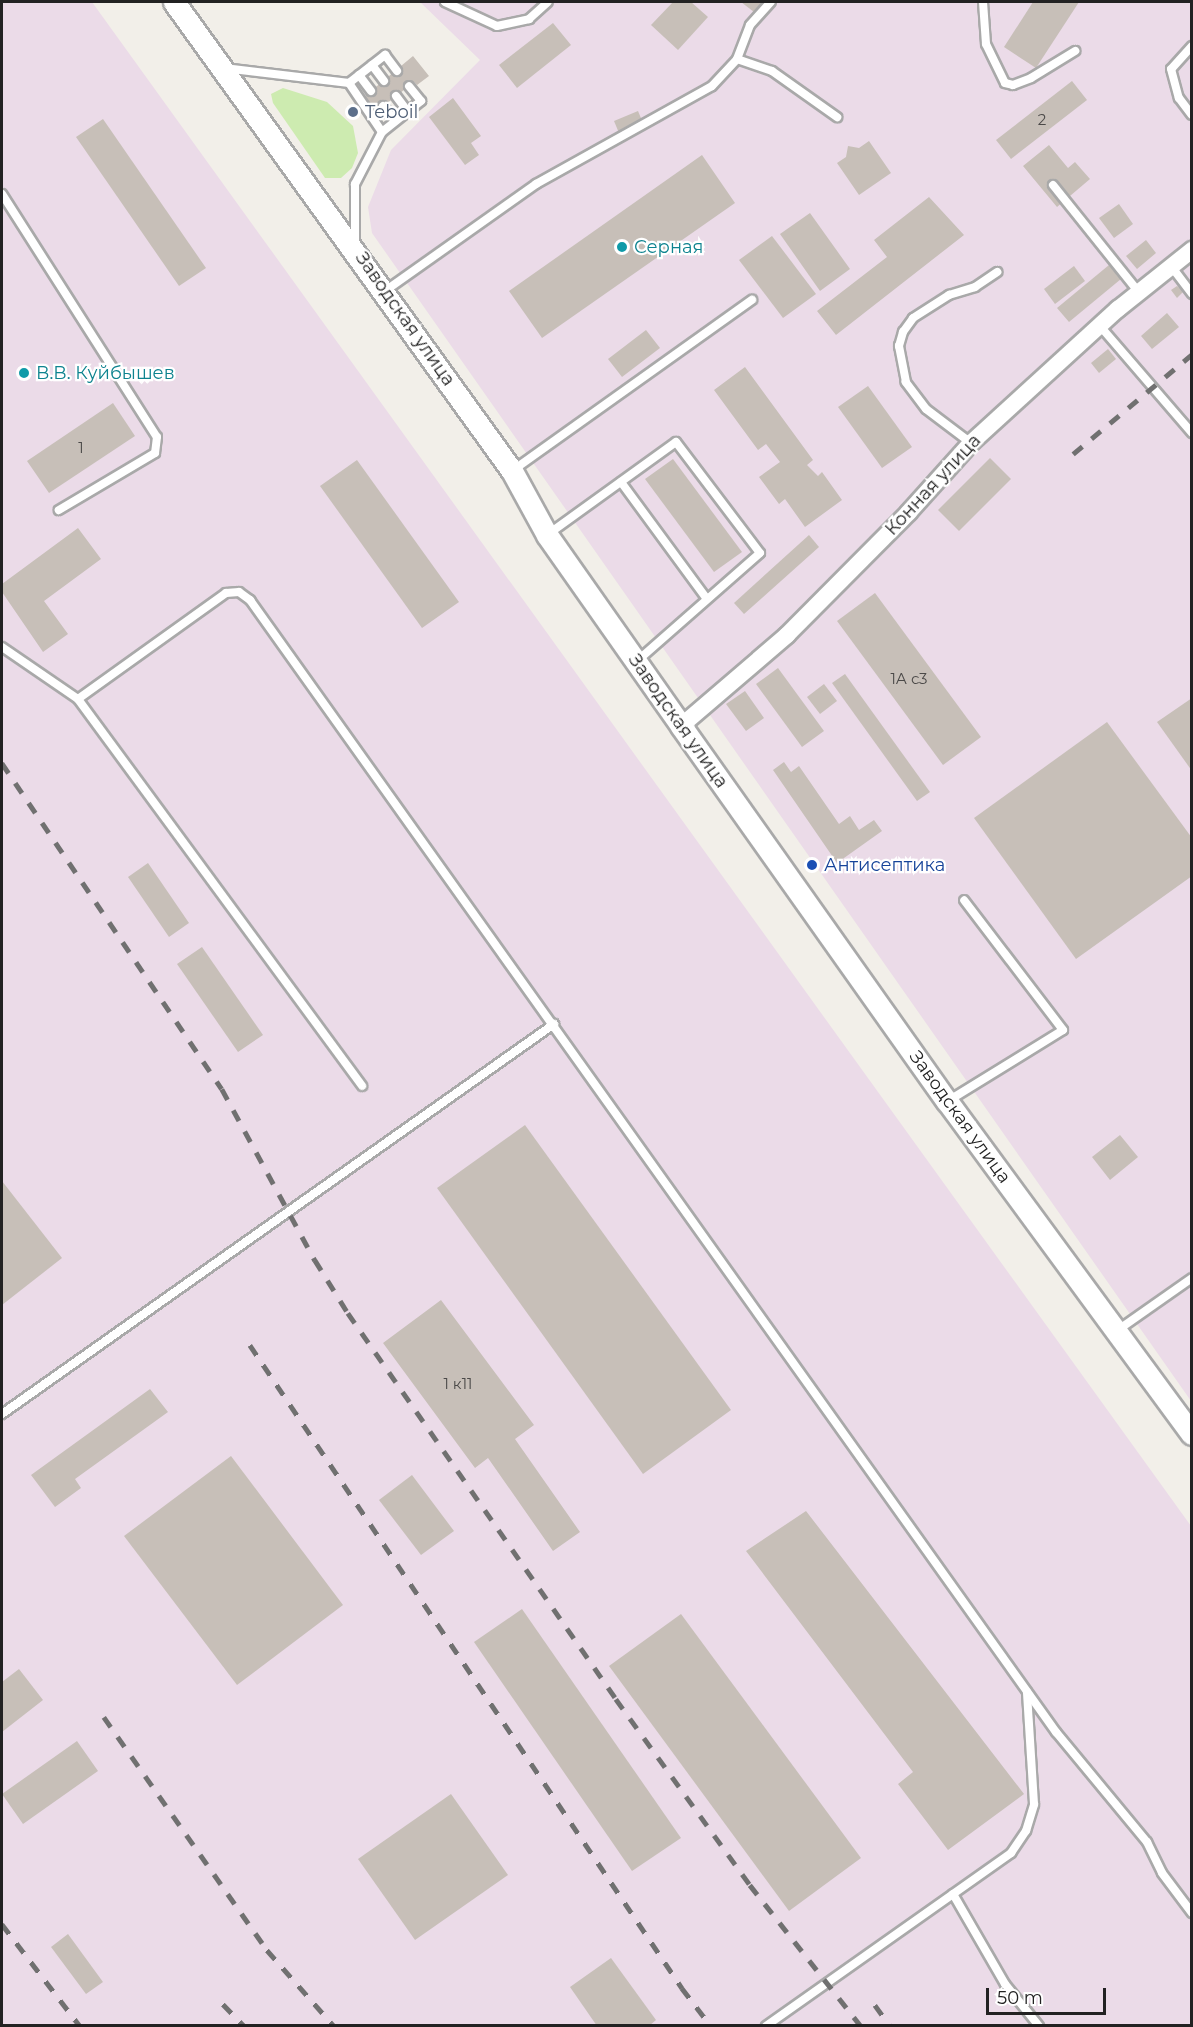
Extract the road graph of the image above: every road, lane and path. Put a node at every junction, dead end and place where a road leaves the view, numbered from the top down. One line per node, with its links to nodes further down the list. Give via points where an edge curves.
1 (174, 2): 10 (street, Заводская улица)
2 (445, 2): 3 (lane, via 481,21 502,26 529,19)
3 (548, 2)
4 (771, 2): 8 (lane, via 750,25)
5 (983, 2): 7 (lane, via 986,44 1005,83 1013,85 1031,78)
6 (1191, 46): 20 (lane, via 1171,69 1179,98)
7 (1075, 51)
8 (737, 59): 21 (lane, via 772,71); 30 (lane, via 712,86 536,184)
9 (372, 65): 11 (lane, via 385,55); 12 (lane); 13 (lane)
10 (224, 68): 14 (lane); 26 (street, Заводская улица)
11 (397, 71)
12 (359, 75): 14 (lane); 16 (lane)
13 (384, 81)
14 (349, 83): 23 (lane)
15 (409, 86): 19 (lane, via 421,101)
16 (371, 91)
17 (396, 96): 19 (lane)
18 (383, 106): 22 (lane)
19 (408, 112): 22 (lane)
20 (1191, 115)
21 (837, 117)
22 (395, 122): 23 (lane)
23 (382, 132): 26 (lane, via 355,184)
24 (1053, 185): 31 (lane)
25 (2, 194): 39 (lane, via 157,437 155,453)
26 (356, 249): 30 (street, Заводская улица)
27 (1191, 250): 28 (street, Конная улица)
28 (1171, 266): 31 (street, Конная улица); 32 (lane)
29 (997, 272): 36 (lane, via 913,318 899,346 906,382 926,409)
30 (385, 291): 37 (street, Заводская улица)
31 (1138, 291): 34 (street, Конная улица)
32 (1191, 294)
33 (752, 300): 37 (lane)
34 (1100, 326): 35 (lane); 36 (street, Конная улица)
35 (1191, 433)
36 (971, 443): 45 (street, Конная улица, via 787,635)
37 (512, 471): 40 (street, Заводская улица)
38 (621, 482): 40 (lane); 41 (lane); 41 (lane, via 676,442 760,553)
39 (59, 510)
40 (547, 535): 43 (street, Заводская улица)
41 (708, 599): 43 (lane)
42 (2, 647): 44 (lane)
43 (635, 662): 45 (street, Заводская улица)
44 (78, 699): 47 (lane, via 226,593 239,592 250,600); 48 (lane)
45 (681, 726): 49 (street, Заводская улица)
46 (964, 900): 49 (lane, via 1063,1030)
47 (554, 1024): 52 (lane); 54 (lane)
48 (362, 1086)
49 (947, 1101): 51 (street, Заводская улица)
50 (1191, 1278): 51 (lane)
51 (1118, 1330): 53 (street, Заводская улица)
52 (2, 1414)
53 (1191, 1434)
54 (1027, 1692): 55 (lane, via 1034,1804 1026,1831 1011,1853); 56 (lane, via 1147,1842 1162,1873)
55 (953, 1894): 57 (lane); 58 (lane, via 1005,1984)
56 (1191, 1913)
57 (766, 2025)
58 (1039, 2025)

